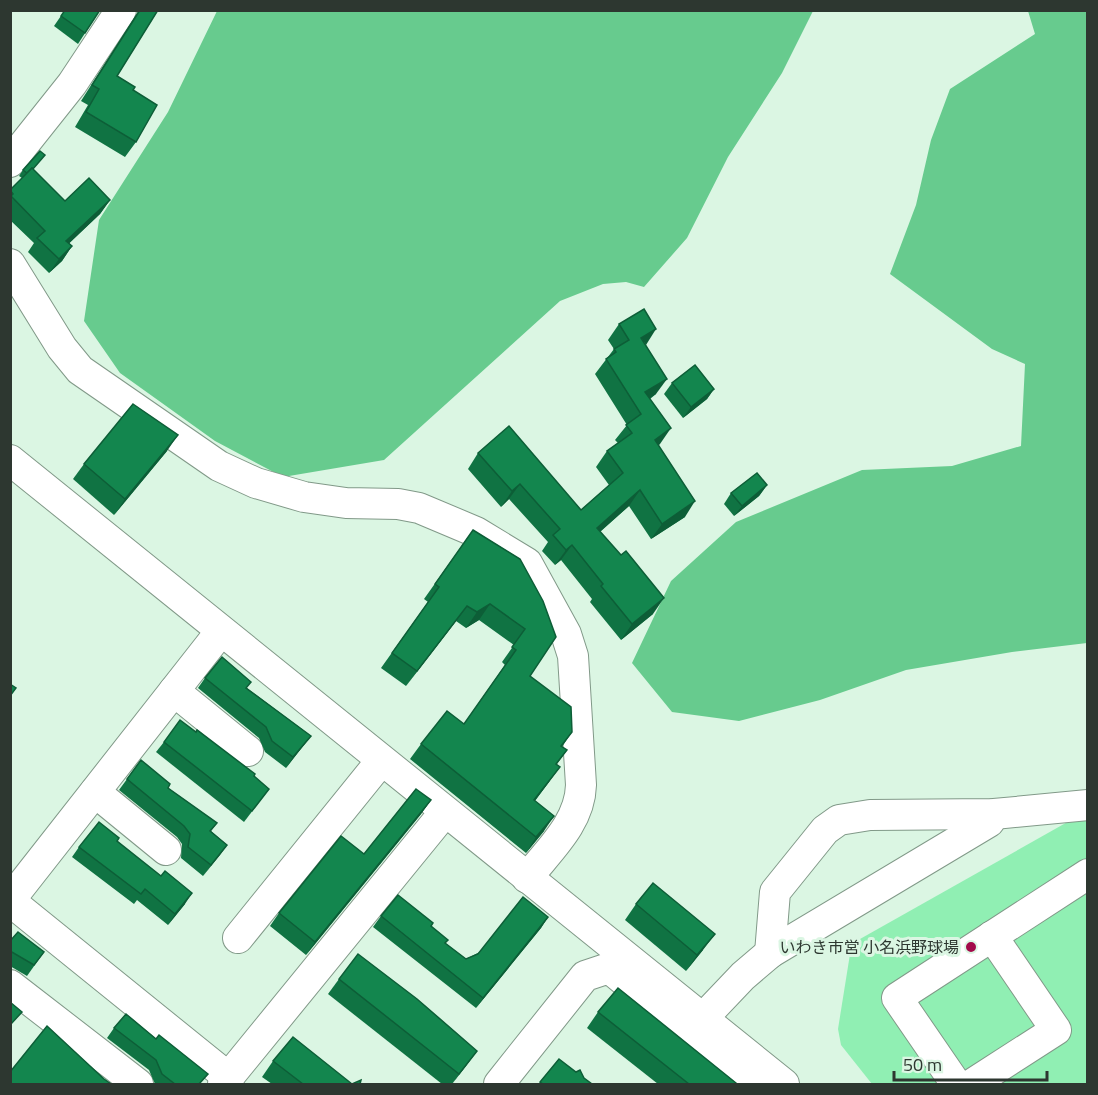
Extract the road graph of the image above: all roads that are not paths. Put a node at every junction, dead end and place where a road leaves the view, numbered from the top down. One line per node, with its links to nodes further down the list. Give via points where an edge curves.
1 (121, 10): 2 (street, via 72,84)
2 (10, 162)
3 (10, 264): 15 (street, via 80,370 219,466 256,483 304,497 398,504 429,511 476,532 527,563 566,634 573,656 581,791 580,807 574,818)
4 (10, 460): 5 (street)
5 (221, 631): 6 (street); 8 (street)
6 (174, 691): 7 (street); 9 (street)
7 (248, 751)
8 (381, 761): 11 (street); 18 (street)
9 (95, 792): 13 (street); 16 (street)
10 (1088, 805): 12 (street)
11 (444, 813): 15 (street); 22 (street)
12 (994, 814): 19 (street, via 989,822); 19 (street, via 870,814 839,820 775,892)
13 (166, 850)
14 (1088, 874): 17 (street)
15 (527, 878): 21 (street)
16 (10, 901): 22 (street)
17 (992, 936): 27 (street, via 897,998); 28 (street, via 1056,1030)
18 (238, 938)
19 (770, 953): 21 (street)
20 (10, 985): 23 (street)
21 (703, 1018): 26 (street)
22 (226, 1081)
23 (138, 1084)
24 (499, 1084): 25 (street, via 585,976 609,968)
25 (750, 1084)
26 (784, 1084)
27 (956, 1084)
28 (972, 1084)

